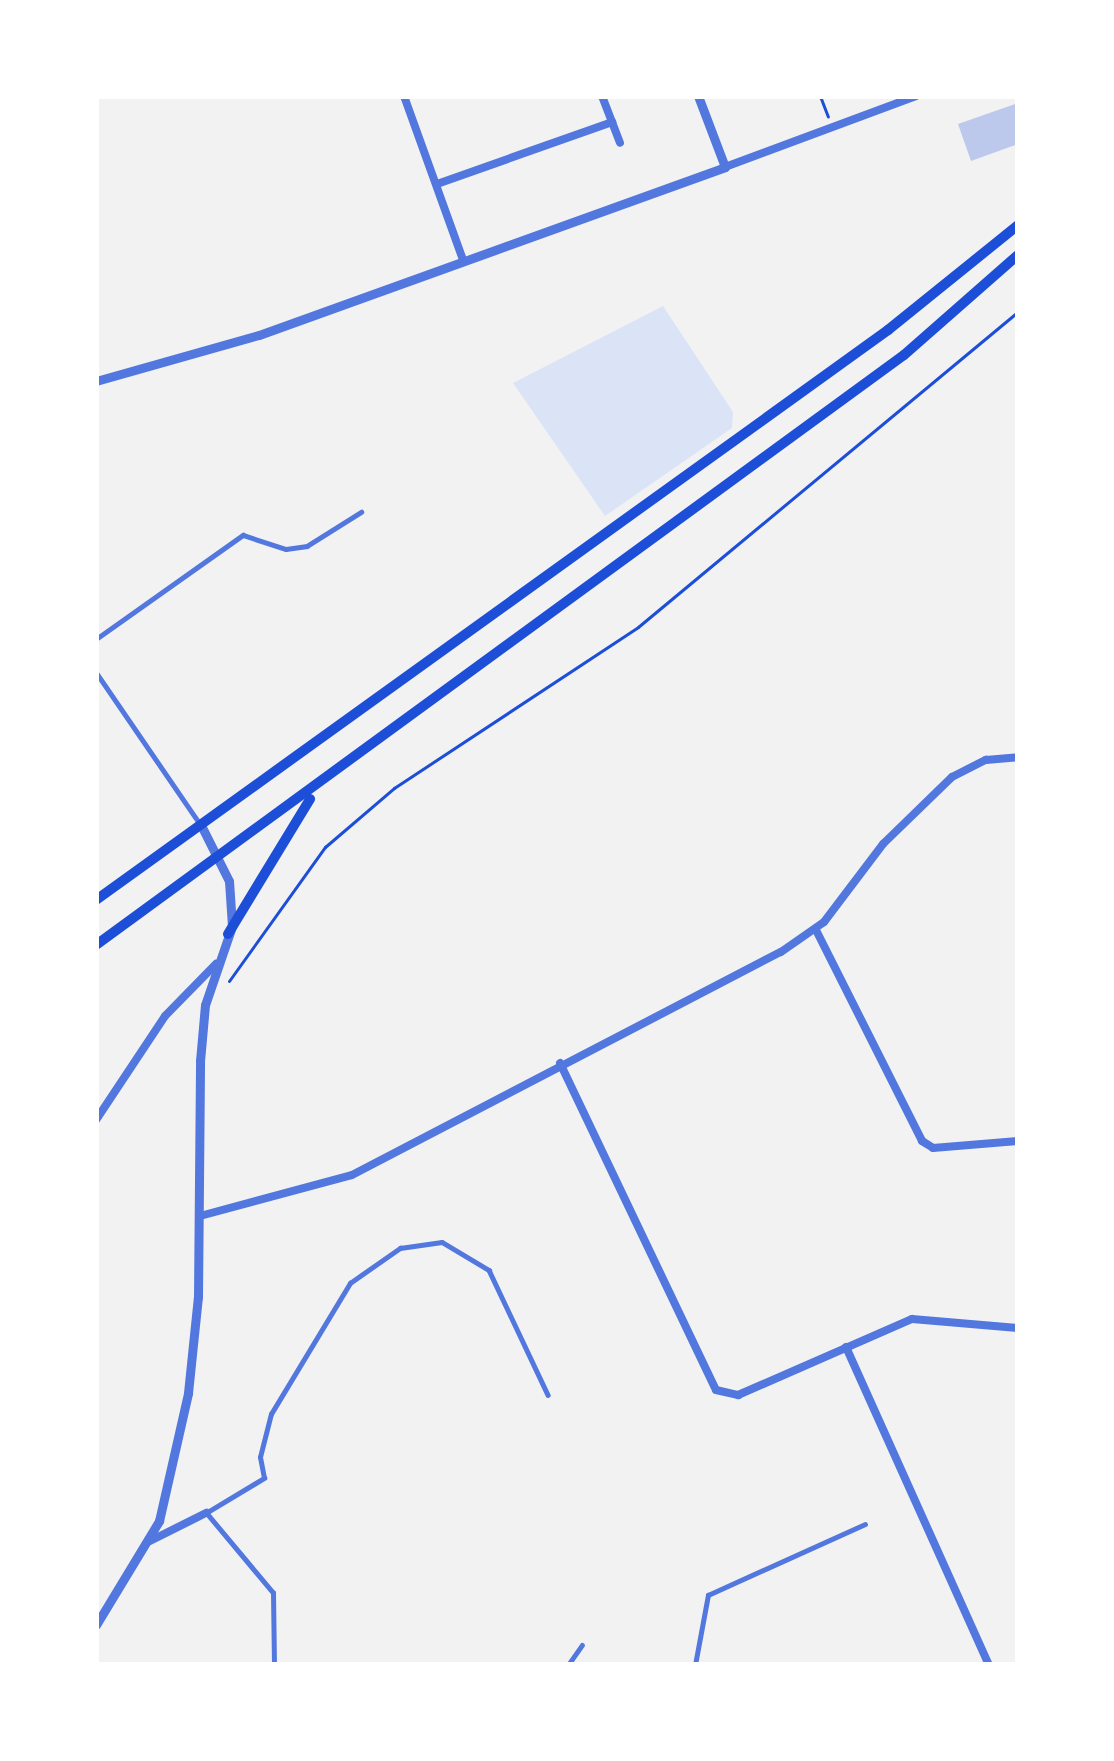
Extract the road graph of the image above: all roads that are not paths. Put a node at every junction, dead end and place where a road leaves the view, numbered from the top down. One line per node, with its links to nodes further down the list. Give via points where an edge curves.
1 (404, 96): 8 (street)
2 (602, 96): 5 (street)
3 (698, 96): 7 (street)
4 (916, 96): 7 (street)
5 (612, 122): 6 (street); 8 (street)
6 (620, 143)
7 (725, 167): 11 (street)
8 (437, 184): 11 (street)
9 (1018, 225): 18 (main road, via 888,330)
10 (1018, 255): 17 (main road, via 904,355)
11 (464, 260): 12 (street, via 259,335)
12 (96, 381)
13 (361, 512): 14 (lane, via 307,546 286,549 243,535)
14 (96, 639)
15 (96, 672): 18 (lane)
16 (1018, 757): 21 (street, via 986,760 924,800)
17 (316, 790): 19 (main road); 22 (main road)
18 (201, 825): 19 (street); 20 (main road)
19 (218, 859): 22 (street, via 229,880); 23 (main road)
20 (96, 900)
21 (816, 930): 25 (street); 27 (street, via 922,1141 933,1148)
22 (228, 934): 24 (street)
23 (96, 945)
24 (216, 964): 26 (street, via 165,1016); 28 (street, via 205,1005)
25 (560, 1063): 28 (street, via 352,1174); 30 (street, via 716,1390 738,1395)
26 (96, 1120)
27 (1018, 1141)
28 (200, 1216): 34 (street, via 181,1438)
29 (1018, 1328): 30 (street, via 912,1319)
30 (847, 1347): 40 (street)
31 (548, 1395): 32 (lane, via 489,1270 442,1242 419,1240 350,1283 333,1304 271,1414 260,1457 264,1478)
32 (206, 1513): 34 (street); 37 (lane, via 273,1593)
33 (865, 1524): 39 (lane, via 708,1595)
34 (150, 1541): 35 (street)
35 (96, 1625)
36 (582, 1645): 38 (lane)
37 (274, 1665)
38 (568, 1665)
39 (695, 1665)
40 (989, 1665)

